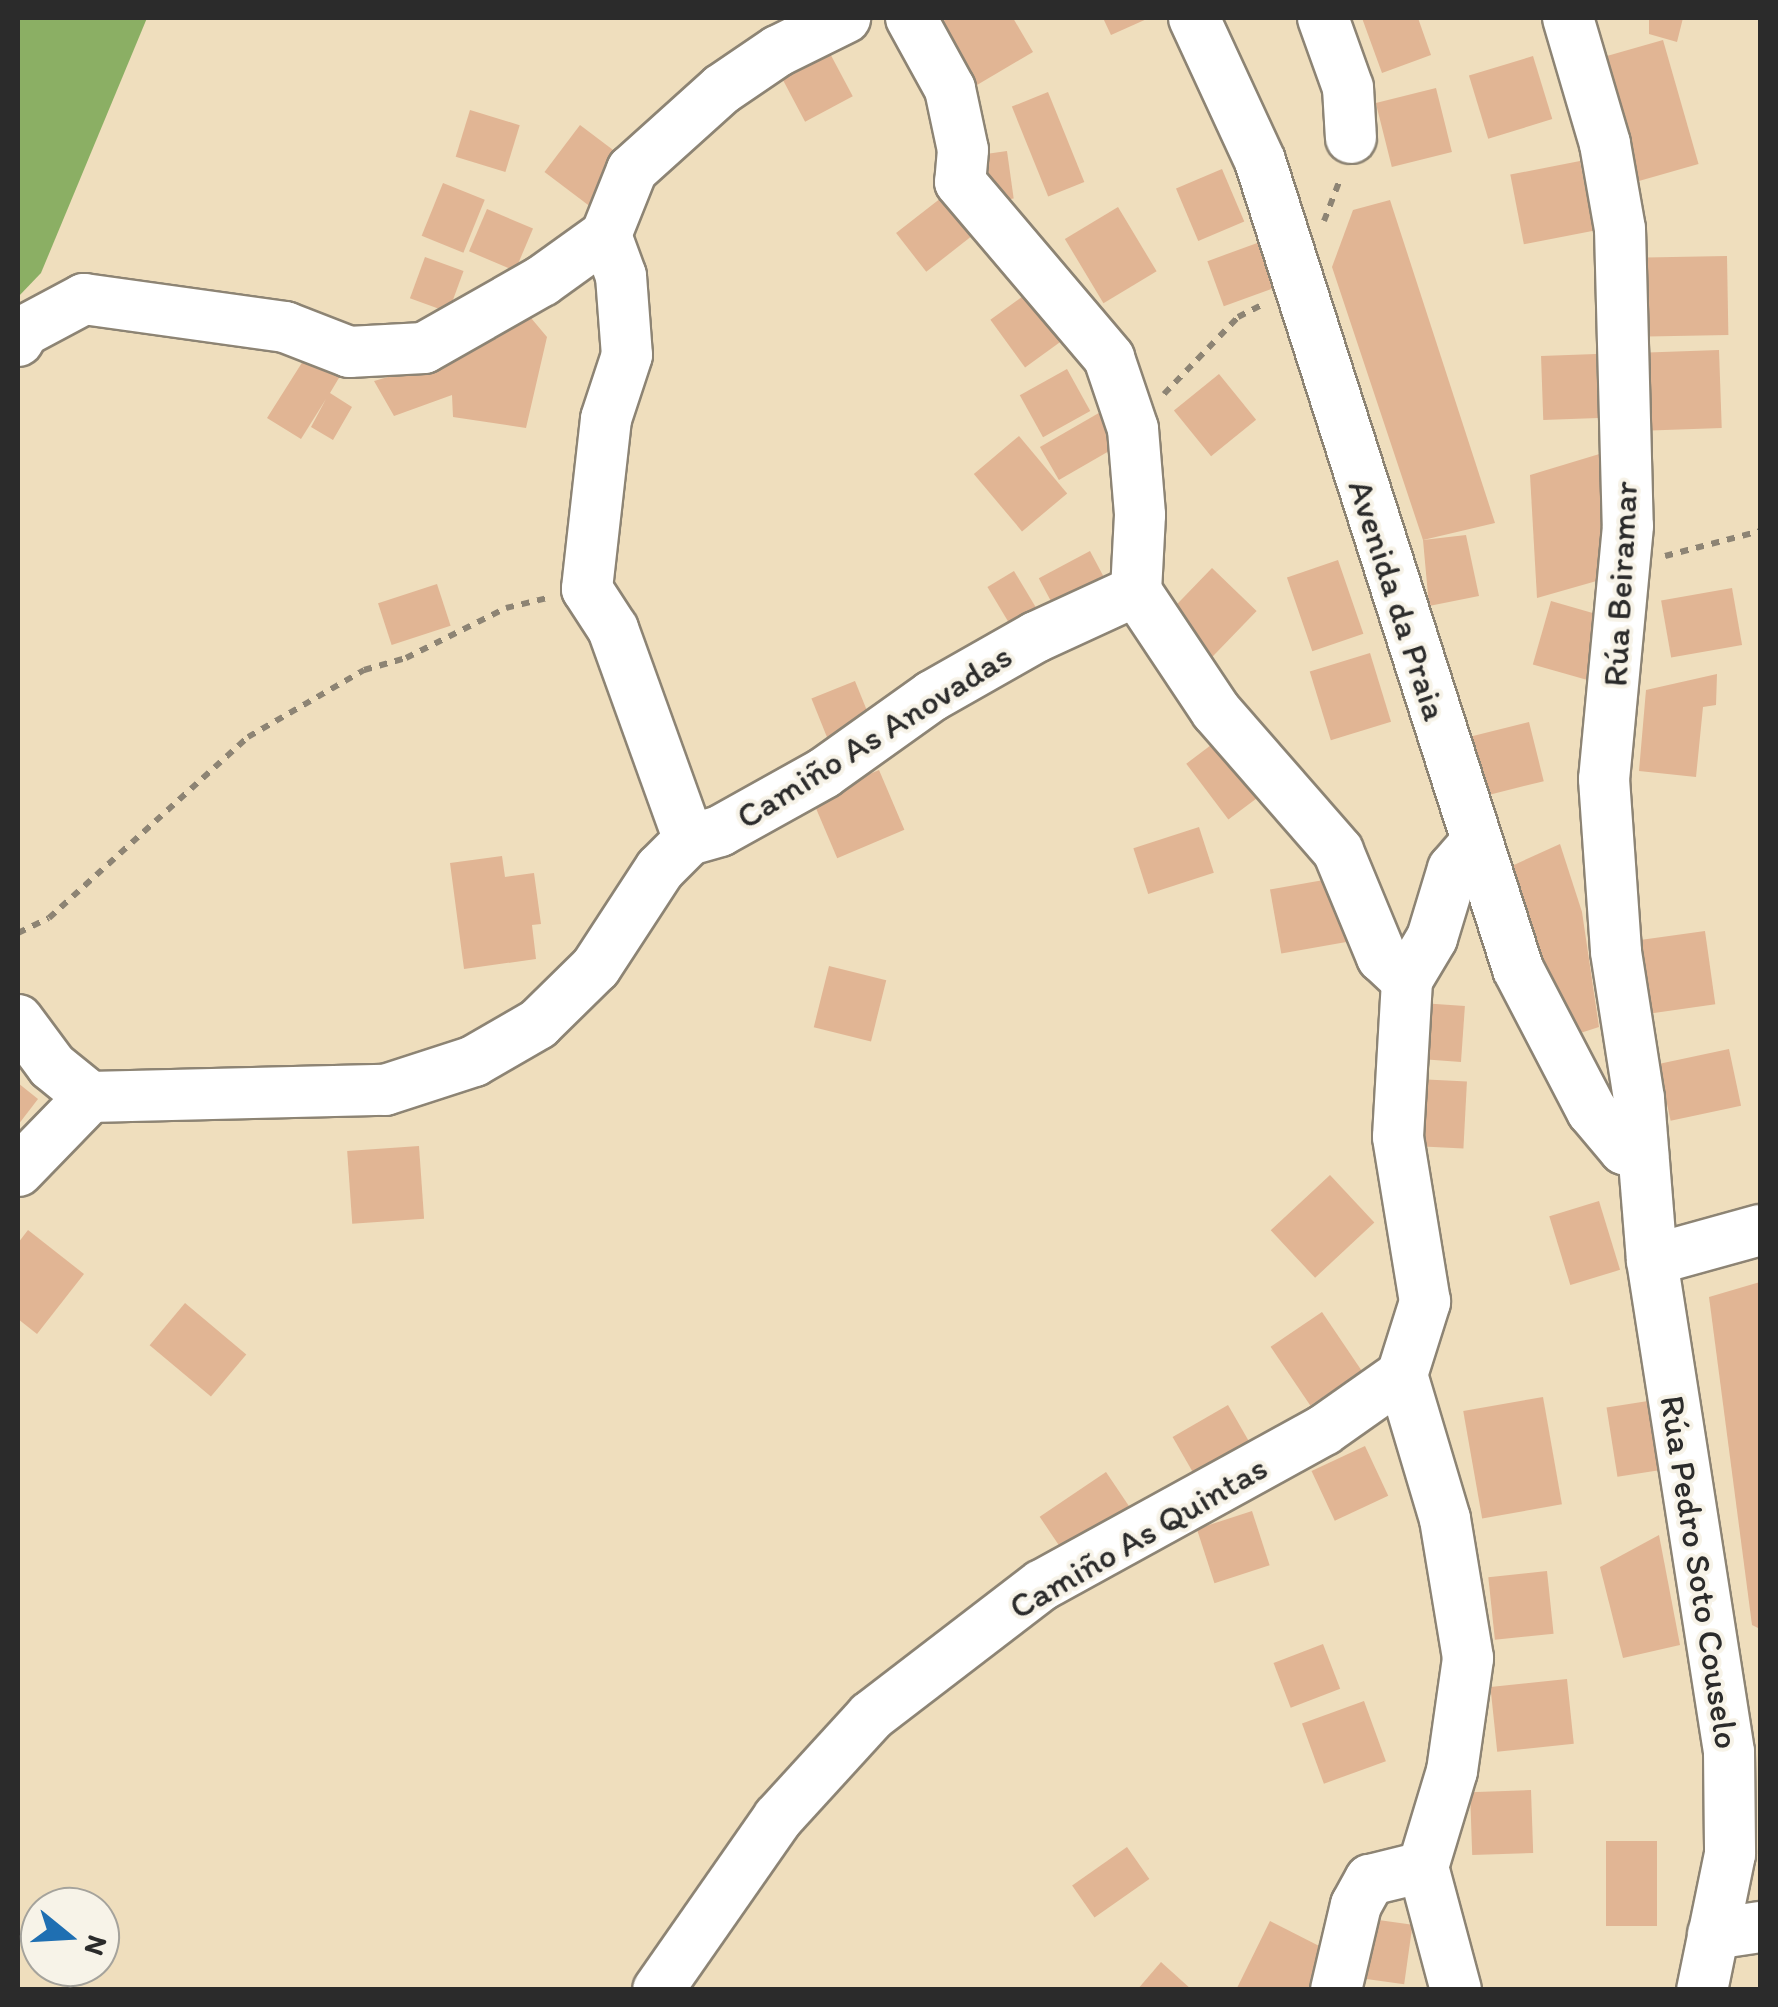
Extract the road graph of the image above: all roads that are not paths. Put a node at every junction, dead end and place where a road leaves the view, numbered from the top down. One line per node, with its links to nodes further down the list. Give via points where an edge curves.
1 (845, 18): 7 (street, via 778,51 722,90 632,170)
2 (911, 18): 9 (street, via 950,90 963,150 960,182 1109,358 1133,430 1140,515)
3 (1194, 18): 11 (street, Avenida da Praia, via 1260,161)
4 (1324, 18): 6 (street, via 1348,88)
5 (1568, 18): 15 (street, Rúa Beiramar, via 1620,228 1626,563 1605,809 1616,952)
6 (1352, 138)
7 (606, 235): 8 (street, via 542,281 424,348 349,352 285,327 84,299 24,331); 10 (street, via 621,276 628,354 606,419 587,589 613,630)
8 (18, 341)
9 (1136, 592): 10 (street, Camiño As Anovadas, via 1036,636 932,696 824,773 720,831); 12 (street, via 1216,711 1338,852 1382,957)
10 (690, 840): 14 (street, Camiño As Anovadas, via 660,870 596,967 538,1024 474,1061 384,1090)
11 (1476, 842): 12 (street, via 1453,870 1432,938); 15 (street, Avenida da Praia, via 1518,969 1592,1111 1624,1149)
12 (1407, 980): 19 (street, via 1398,1137 1425,1302)
13 (18, 1020): 14 (street, via 52,1066)
14 (90, 1097): 16 (street)
15 (1642, 1134): 18 (street, Rúa Pedro Soto Couselo)
16 (18, 1171)
17 (1760, 1230): 18 (street)
18 (1652, 1260): 20 (street, Rúa Pedro Soto Couselo)
19 (1402, 1375): 21 (street, via 1445,1519 1468,1658 1452,1771); 23 (street, Camiño As Quintas, via 1324,1430 1042,1585 872,1716 778,1818)
20 (1732, 1676): 22 (street, Rúa Pedro Soto Couselo, via 1730,1854)
21 (1423, 1867): 24 (street, via 1370,1880 1356,1905); 25 (street)
22 (1737, 1931): 26 (street, Rúa Pedro Soto Couselo)
23 (658, 1990)
24 (1336, 1990)
25 (1456, 1990)
26 (1702, 1990)

